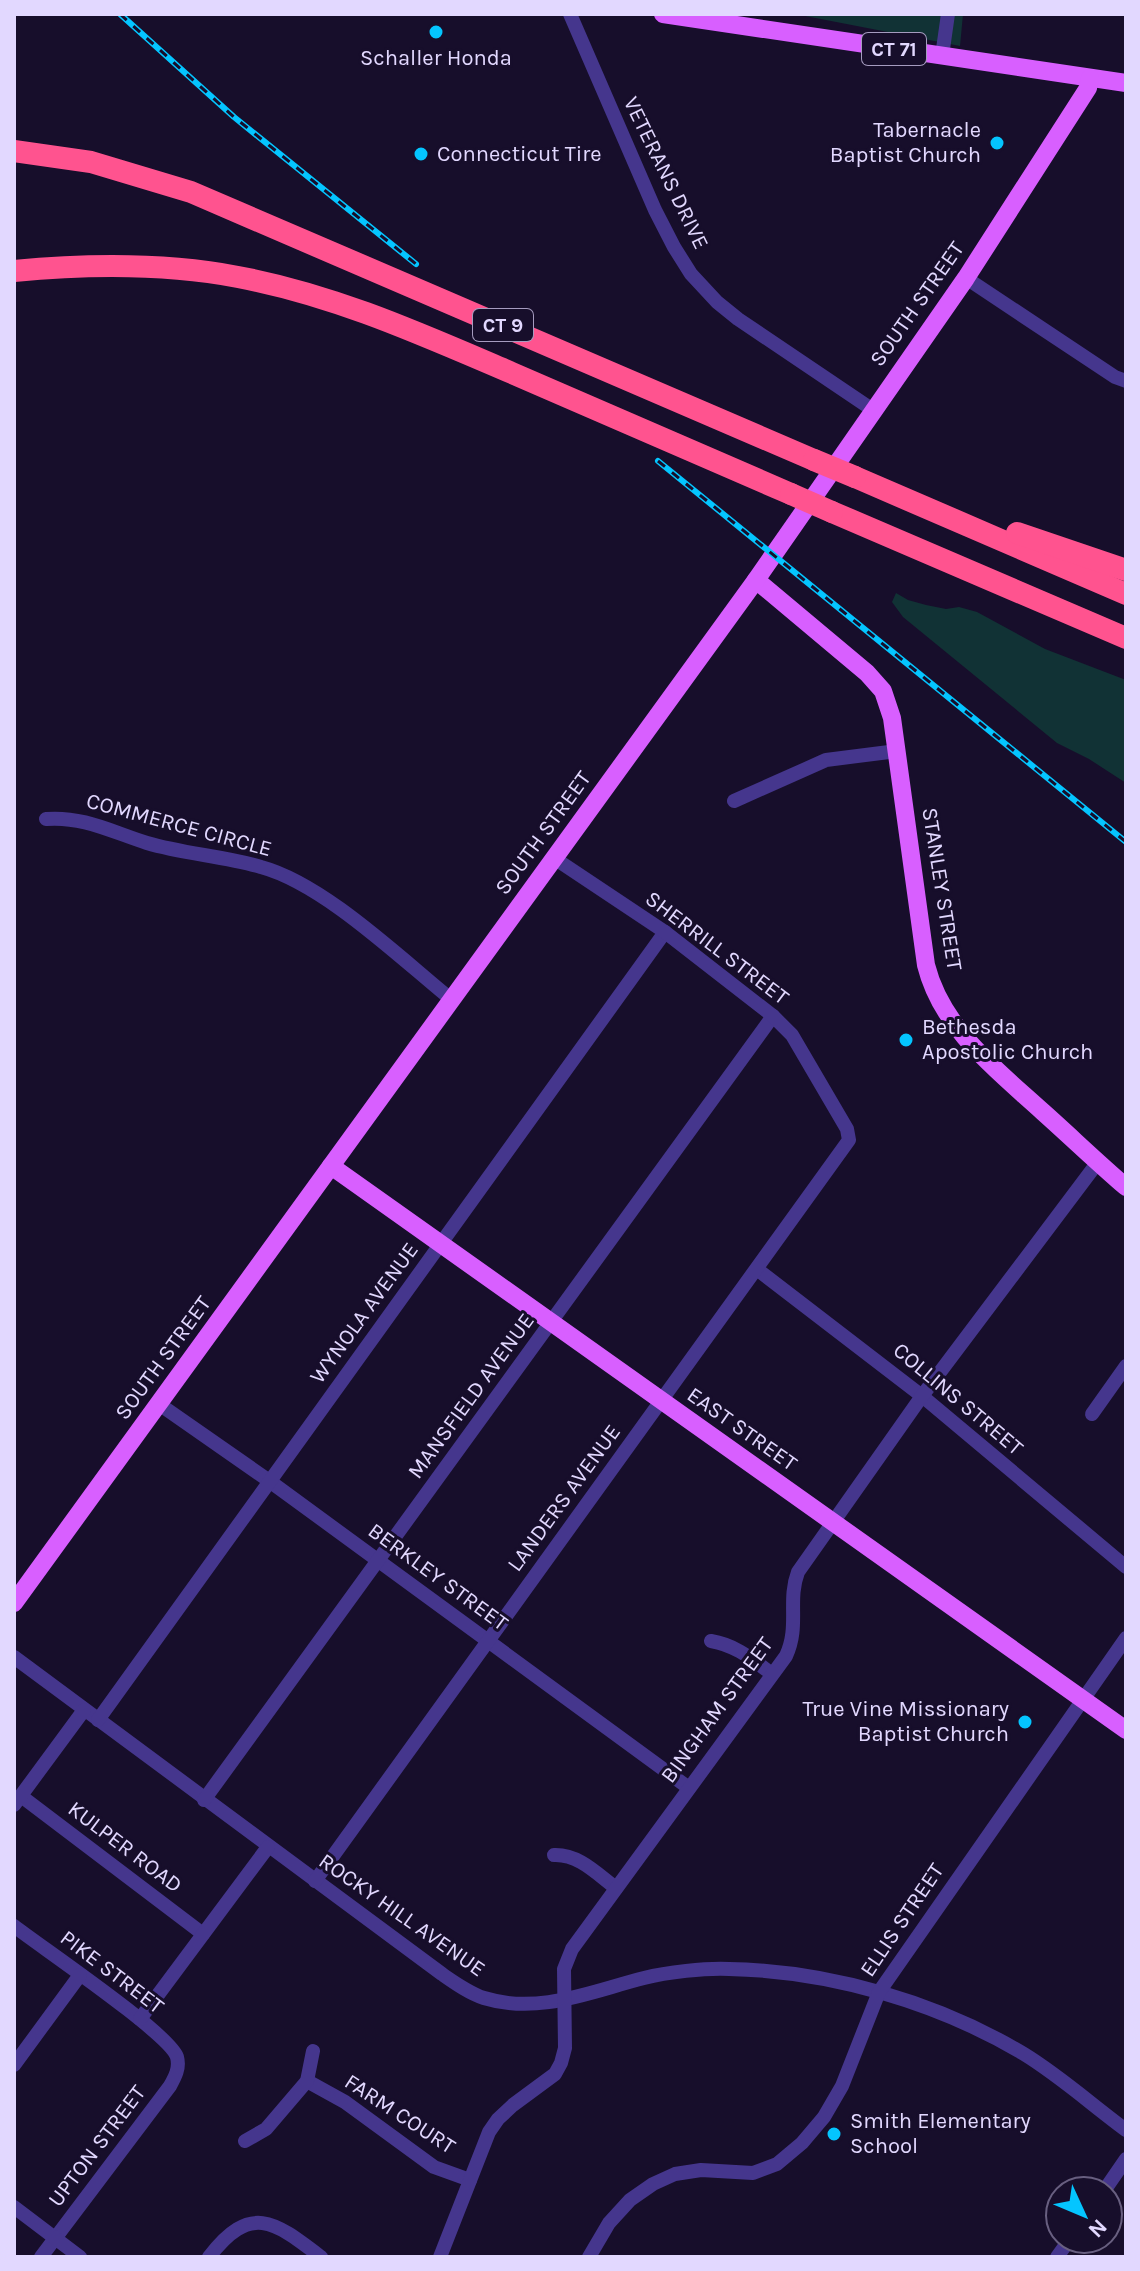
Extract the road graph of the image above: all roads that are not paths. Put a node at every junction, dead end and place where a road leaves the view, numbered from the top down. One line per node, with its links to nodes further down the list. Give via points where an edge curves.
1 (570, 14): 11 (street, VETERANS DRIVE, via 655,210 691,274 738,319)
2 (663, 14): 4 (main road, CT 71)
3 (948, 14): 4 (street)
4 (942, 56): 5 (main road, CT 71)
5 (1090, 78): 6 (main road, CT 71); 9 (main road, SOUTH STREET)
6 (1126, 83)
7 (14, 151): 12 (highway, CT 9, bridge, via 79,160 191,192)
8 (14, 271): 16 (highway, CT 9, bridge, via 171,269 230,275 313,294 379,316)
9 (966, 278): 10 (street); 11 (main road, SOUTH STREET)
10 (1126, 381)
11 (873, 410): 14 (main road, SOUTH STREET)
12 (920, 505): 13 (highway); 15 (highway, CT 9)
13 (1126, 570)
14 (756, 580): 19 (main road, STANLEY STREET, via 875,681 890,709); 22 (main road, SOUTH STREET)
15 (1126, 594)
16 (1091, 623): 17 (highway, CT 9); 18 (highway)
17 (1126, 638)
18 (1126, 647)
19 (897, 751): 20 (street, via 826,760); 27 (main road, STANLEY STREET, via 924,952 937,995 973,1047)
20 (734, 801)
21 (46, 819): 24 (street, COMMERCE CIRCLE, via 86,821 147,843 270,870 319,893)
22 (554, 858): 23 (street, SHERRILL STREET); 24 (main road, SOUTH STREET)
23 (665, 932): 25 (street, SHERRILL STREET); 30 (street, WYNOLA AVENUE)
24 (452, 1000): 28 (main road, SOUTH STREET)
25 (773, 1016): 26 (street, SHERRILL STREET, via 792,1035); 32 (street, MANSFIELD AVENUE)
26 (849, 1140): 31 (street, LANDERS AVENUE)
27 (1098, 1162): 29 (main road, STANLEY STREET); 34 (street, BINGHAM STREET)
28 (331, 1166): 30 (main road, EAST STREET); 36 (main road, SOUTH STREET)
29 (1126, 1187)
30 (441, 1244): 32 (main road, EAST STREET); 38 (street, WYNOLA AVENUE)
31 (758, 1270): 34 (street, COLLINS STREET); 35 (street, LANDERS AVENUE)
32 (551, 1323): 35 (main road, EAST STREET); 40 (street, MANSFIELD AVENUE)
33 (1126, 1366): 37 (street)
34 (922, 1396): 39 (street, BINGHAM STREET); 41 (street, COLLINS STREET)
35 (662, 1401): 39 (main road, EAST STREET); 44 (street, LANDERS AVENUE)
36 (159, 1404): 38 (street, BERKLEY STREET); 42 (main road, SOUTH STREET)
37 (1092, 1414)
38 (268, 1480): 40 (street, BERKLEY STREET); 50 (street, WYNOLA AVENUE)
39 (833, 1523): 47 (street, BINGHAM STREET, via 798,1572 793,1641); 48 (main road, EAST STREET)
40 (379, 1561): 44 (street, BERKLEY STREET); 54 (street, MANSFIELD AVENUE)
41 (1126, 1567)
42 (14, 1603)
43 (1126, 1638): 48 (street, ELLIS STREET)
44 (487, 1640): 52 (street, BERKLEY STREET); 57 (street, LANDERS AVENUE)
45 (711, 1641): 47 (street, via 742,1651)
46 (14, 1657): 49 (street, ROCKY HILL AVENUE)
47 (772, 1674): 52 (street, BINGHAM STREET)
48 (1083, 1700): 51 (main road, EAST STREET); 62 (street, ELLIS STREET)
49 (84, 1710): 50 (street, ROCKY HILL AVENUE); 53 (street)
50 (98, 1720): 54 (street, ROCKY HILL AVENUE)
51 (1126, 1730)
52 (689, 1788): 58 (street, BINGHAM STREET)
53 (18, 1800): 60 (street, KULPER ROAD)
54 (204, 1800): 55 (street, ROCKY HILL AVENUE)
55 (268, 1847): 57 (street, ROCKY HILL AVENUE); 60 (street)
56 (554, 1855): 58 (street, via 578,1860)
57 (315, 1881): 63 (street, ROCKY HILL AVENUE, via 462,1988 513,2004)
58 (616, 1888): 63 (street, BINGHAM STREET, via 572,1949 564,1969)
59 (14, 1926): 61 (street, PIKE STREET)
60 (203, 1934): 64 (street)
61 (80, 1975): 64 (street, PIKE STREET); 67 (street)
62 (879, 1992): 63 (street, ROCKY HILL AVENUE, via 806,1976 727,1968 648,1976); 69 (street, ROCKY HILL AVENUE, via 958,2019 1025,2055); 79 (street, ELLIS STREET, via 842,2086 802,2143 777,2164 753,2173 701,2170 653,2184 609,2223)
63 (564, 2000): 71 (street, BINGHAM STREET, via 561,2063 555,2074 498,2119)
64 (140, 2019): 66 (street, PIKE STREET, via 170,2044)
65 (313, 2051): 68 (street)
66 (177, 2058): 73 (street, UPTON STREET, via 170,2086)
67 (14, 2065)
68 (307, 2081): 70 (street, via 266,2129); 71 (street, FARM COURT, via 434,2167)
69 (1126, 2130)
70 (245, 2141)
71 (470, 2180): 78 (street, BINGHAM STREET)
72 (14, 2207): 73 (street)
73 (55, 2238): 74 (street, UPTON STREET); 75 (street)
74 (41, 2257)
75 (80, 2257)
76 (209, 2257): 77 (street, via 229,2233 258,2222 289,2233)
77 (321, 2257)
78 (440, 2257)
79 (589, 2257)

